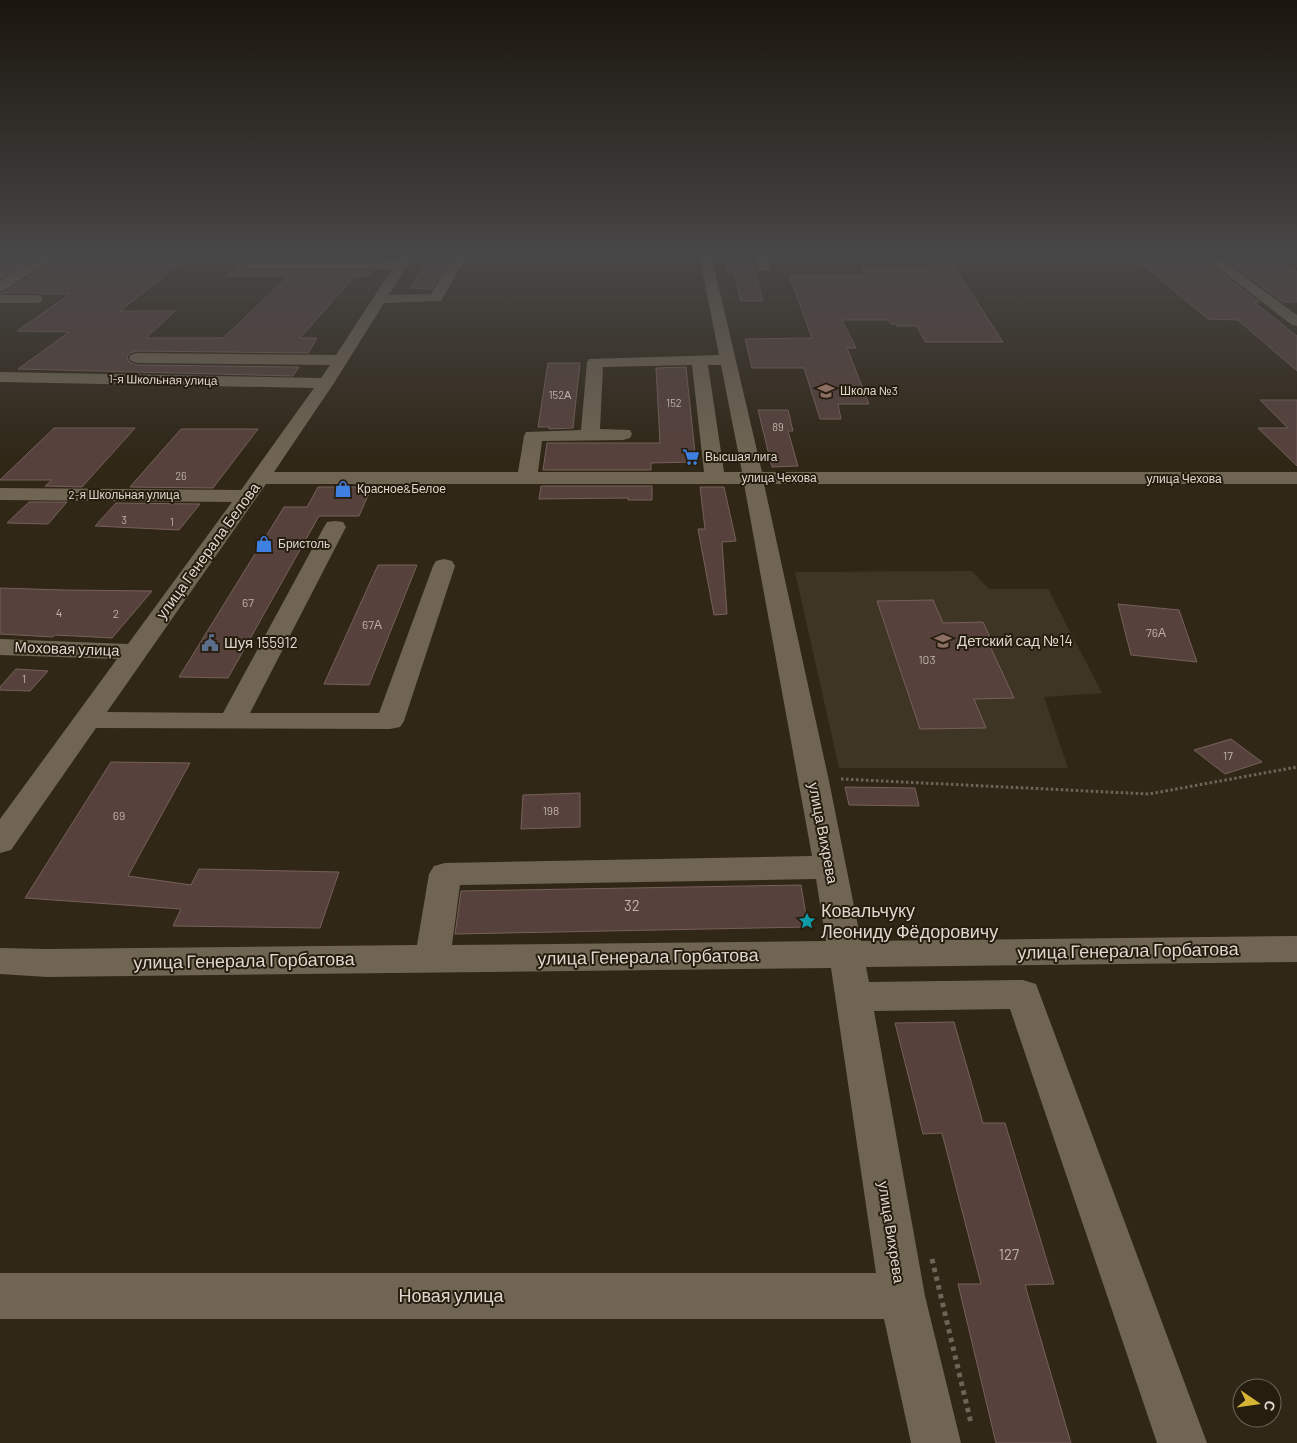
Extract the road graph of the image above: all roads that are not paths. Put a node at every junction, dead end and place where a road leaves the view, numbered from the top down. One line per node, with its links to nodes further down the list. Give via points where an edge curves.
1 (365, 321): 4 (street, улица Генерала Белова)
2 (710, 321): 5 (street, улица Вихрева)
3 (137, 358): 4 (street)
4 (341, 360): 7 (street, улица Генерала Белова)
5 (713, 360): 9 (street, via 595,362); 11 (street); 12 (street, улица Вихрева)
6 (0, 377): 7 (street, 1-я Школьная улица)
7 (326, 383): 14 (street, улица Генерала Белова)
8 (623, 434): 9 (street)
9 (590, 435): 10 (street, via 532,436)
10 (527, 478): 11 (street, улица Чехова); 14 (street, улица Чехова)
11 (715, 478): 12 (street, улица Чехова)
12 (754, 478): 13 (street, улица Чехова); 23 (street, улица Вихрева)
13 (1297, 478)
14 (254, 487): 15 (street, 2-я Школьная улица); 19 (street, улица Генерала Белова)
15 (0, 494)
16 (334, 526): 21 (street)
17 (444, 566): 21 (street, via 390,721)
18 (0, 647): 19 (street, Моховая улица)
19 (135, 652): 20 (street, улица Генерала Белова)
20 (88, 720): 21 (street); 22 (street, улица Генерала Белова)
21 (232, 721)
22 (0, 842)
23 (830, 867): 25 (street, улица Вихрева); 26 (street, via 446,874)
24 (1297, 949): 25 (street, улица Генерала Горбатова)
25 (846, 954): 26 (street, улица Генерала Горбатова); 28 (street, улица Вихрева)
26 (432, 960): 27 (street, улица Генерала Горбатова)
27 (0, 961)
28 (853, 997): 30 (street, улица Вихрева); 32 (street, via 1023,994)
29 (0, 1296): 30 (street, Новая улица)
30 (902, 1296): 31 (street, улица Вихрева)
31 (936, 1443)
32 (1182, 1443)

